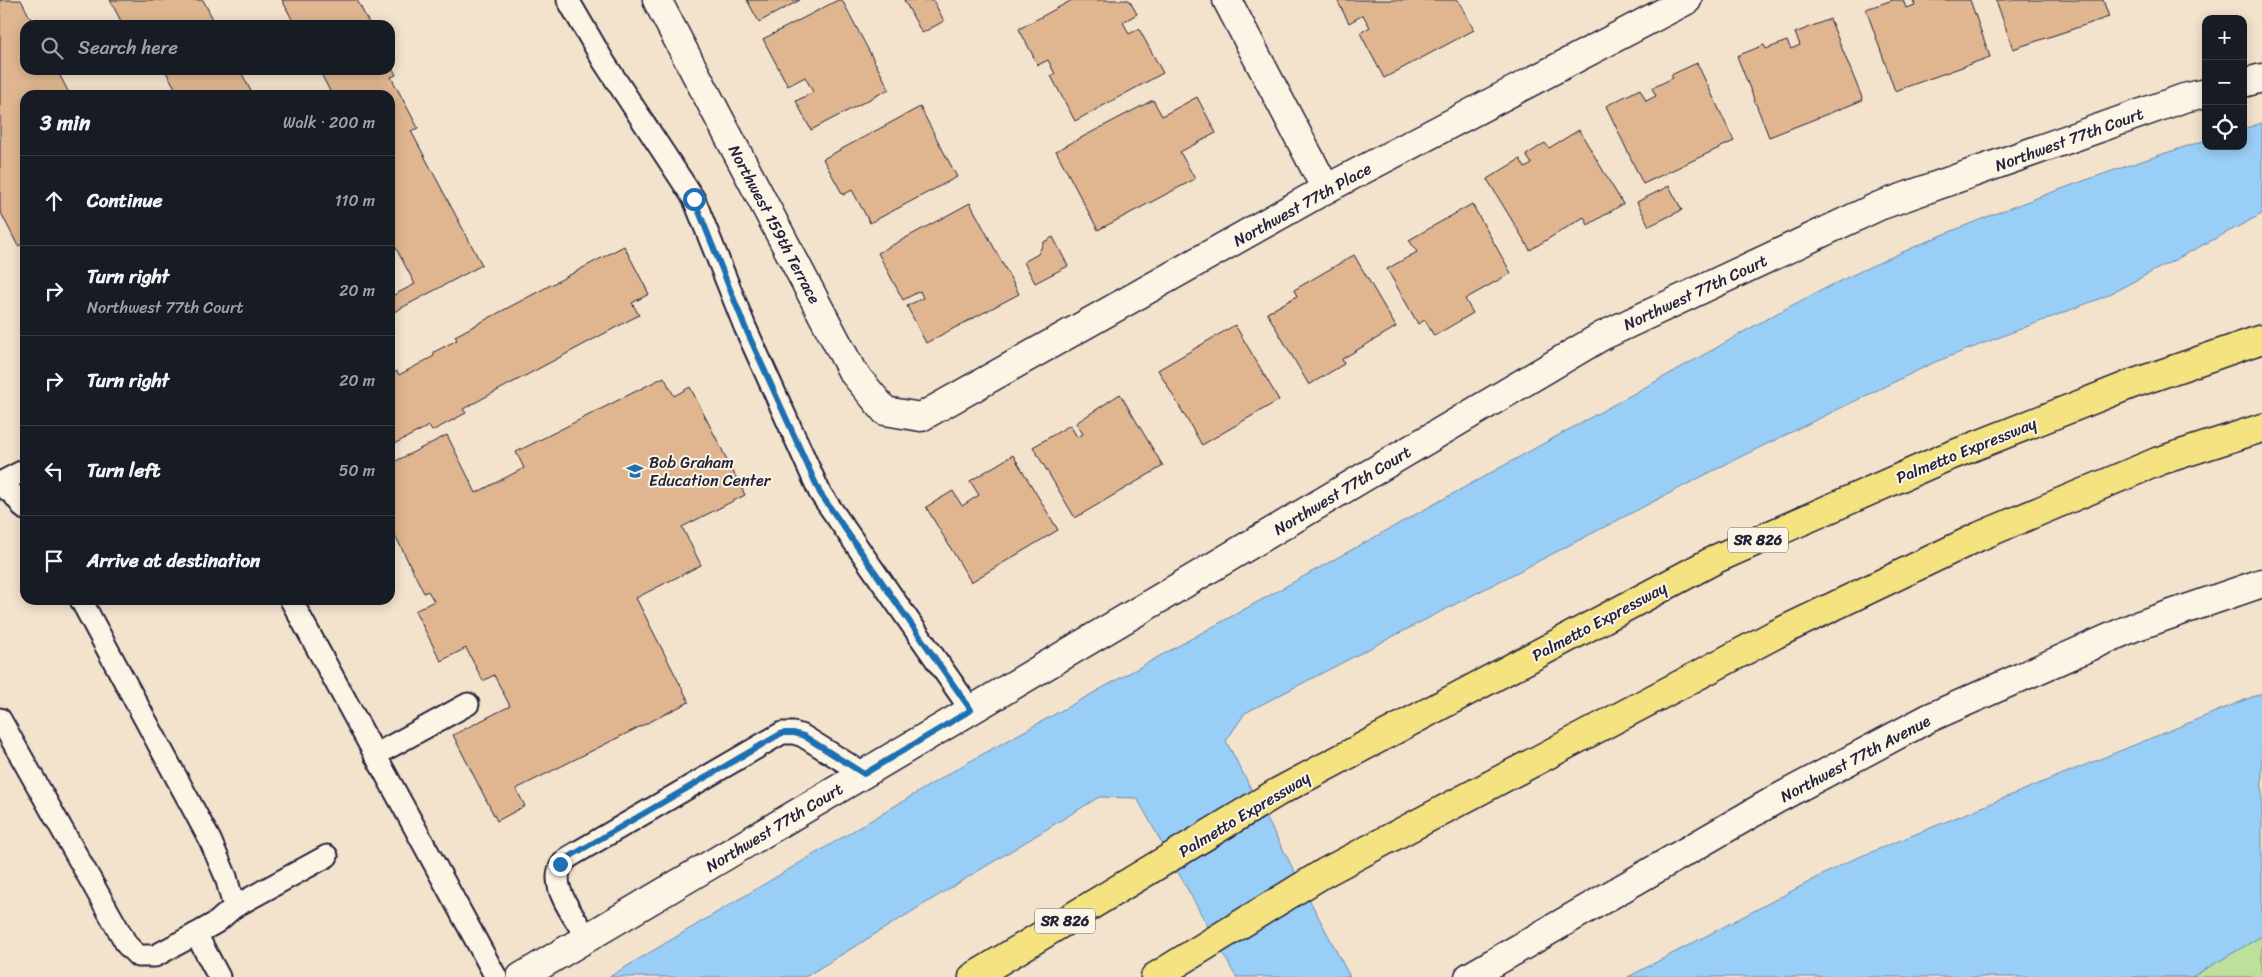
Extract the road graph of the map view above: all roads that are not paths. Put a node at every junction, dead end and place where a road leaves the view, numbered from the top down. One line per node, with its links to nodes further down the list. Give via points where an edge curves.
1 (568, 0): 19 (lane, via 604,62 694,199 745,327 820,493)
2 (656, 0): 10 (street, Northwest 159th Terrace, via 852,371 886,411)
3 (1227, 0): 8 (street)
4 (1687, 0): 8 (street, Northwest 77th Place)
5 (2262, 78): 6 (street)
6 (2247, 82)
7 (2202, 94): 19 (street, Northwest 77th Court, via 1879,206 1602,336)
8 (1326, 189): 10 (street, Northwest 77th Place)
9 (2262, 339): 30 (highway, Palmetto Expressway / SR 826, via 2132,384 1942,459 1718,558 1278,792)
10 (921, 417)
11 (2262, 428): 31 (highway, via 2159,461 1980,536 1776,634 1324,873)
12 (20, 473): 13 (lane)
13 (0, 484): 14 (lane)
14 (20, 502)
15 (2262, 582): 32 (street, Northwest 77th Avenue, via 2134,627 1929,718 1775,800)
16 (84, 605): 24 (lane, via 210,840 226,877)
17 (294, 605): 21 (lane)
18 (468, 704): 21 (lane)
19 (971, 710): 22 (street, Northwest 77th Court)
20 (0, 719): 25 (lane, via 127,945 138,956 155,956)
21 (375, 755): 28 (lane)
22 (864, 774): 26 (street, Northwest 77th Court); 26 (lane, via 804,736 782,733 569,857 560,864 557,885)
23 (327, 856): 24 (lane)
24 (234, 907): 25 (lane)
25 (196, 934): 27 (lane)
26 (588, 938): 29 (street, Northwest 77th Court)
27 (219, 977)
28 (496, 977)
29 (521, 977)
30 (973, 977)
31 (1155, 977)
32 (1469, 977)

